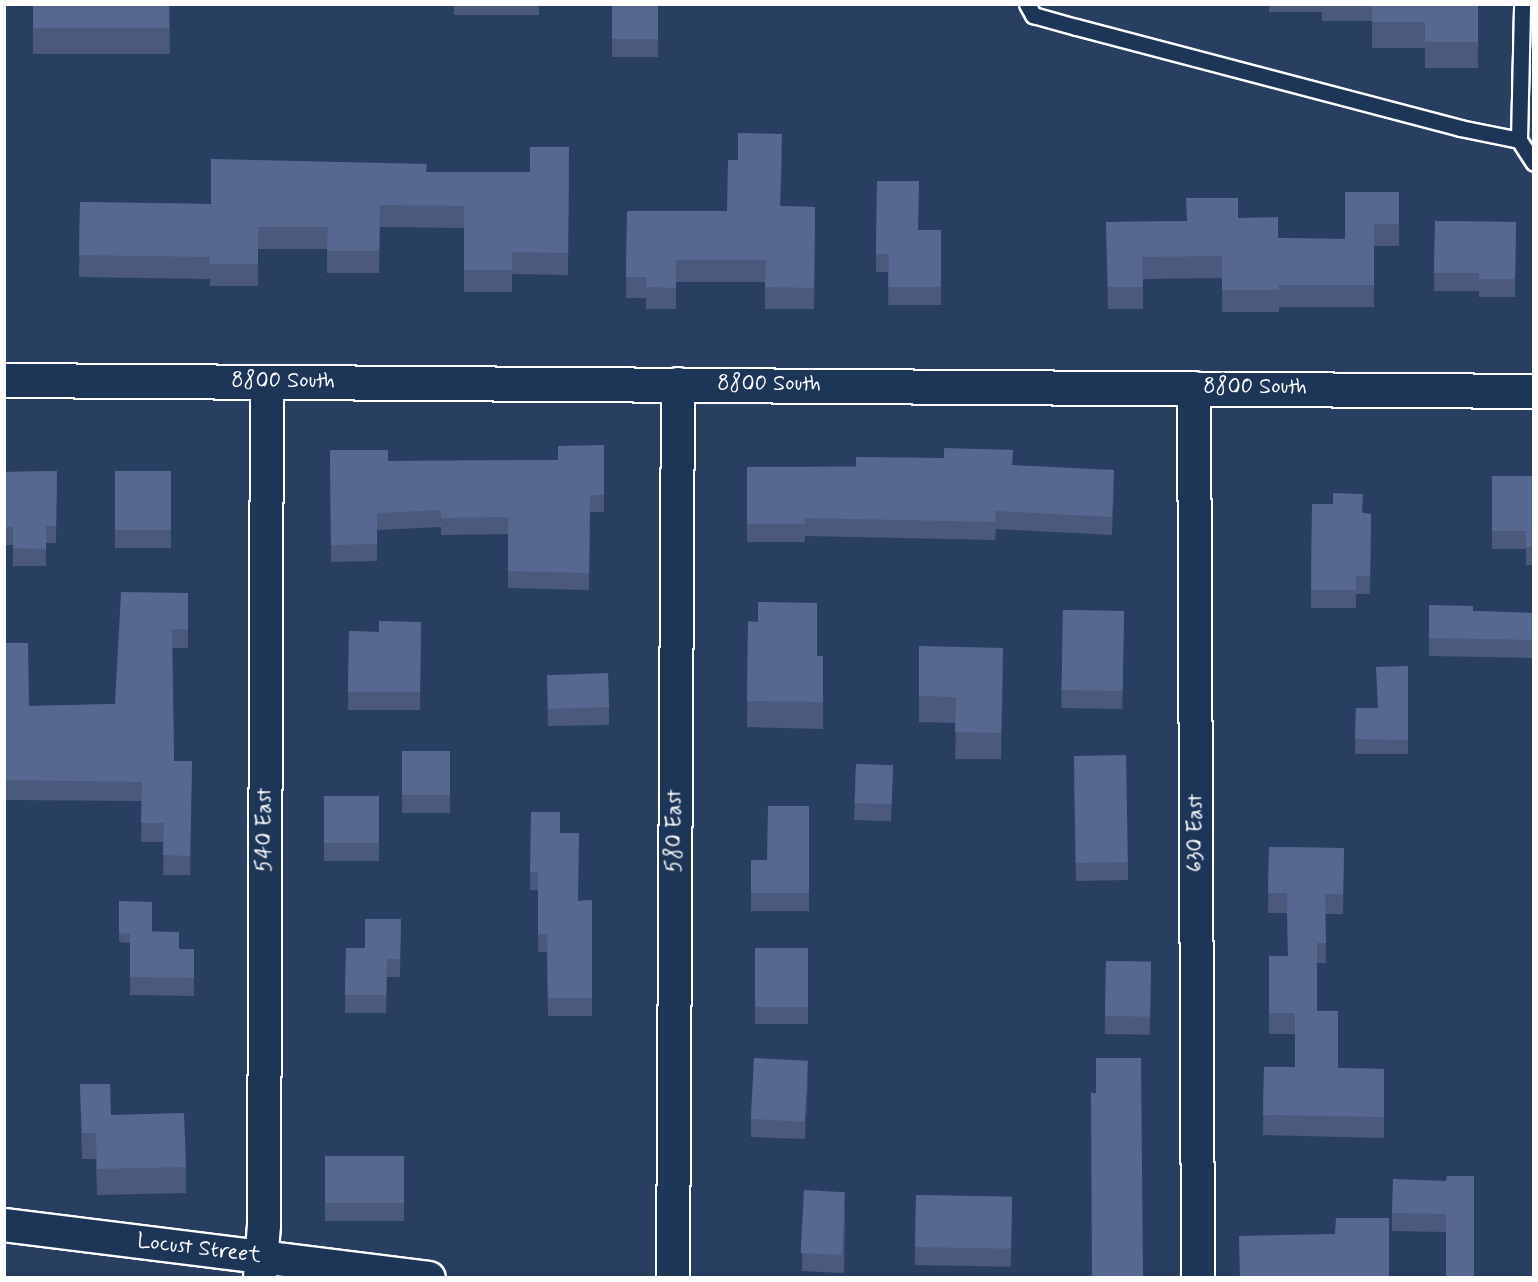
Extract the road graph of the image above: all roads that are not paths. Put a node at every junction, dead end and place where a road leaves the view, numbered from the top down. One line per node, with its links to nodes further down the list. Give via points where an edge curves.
1 (1028, 4): 3 (lane, via 1033,15 1054,21 1460,128)
2 (1522, 4): 3 (lane)
3 (1519, 140): 4 (lane)
4 (1533, 163)
5 (4, 380): 6 (street, 8800 South)
6 (267, 382): 7 (street, 8800 South); 11 (street, 540 East)
7 (678, 384): 8 (street, 8800 South); 13 (street, 580 East)
8 (1194, 388): 9 (street, 8800 South); 14 (street, 630 East)
9 (1533, 391)
10 (4, 1225): 11 (street, Locust Street)
11 (261, 1267): 12 (street, Locust Street)
12 (429, 1278)
13 (673, 1278)
14 (1198, 1278)

